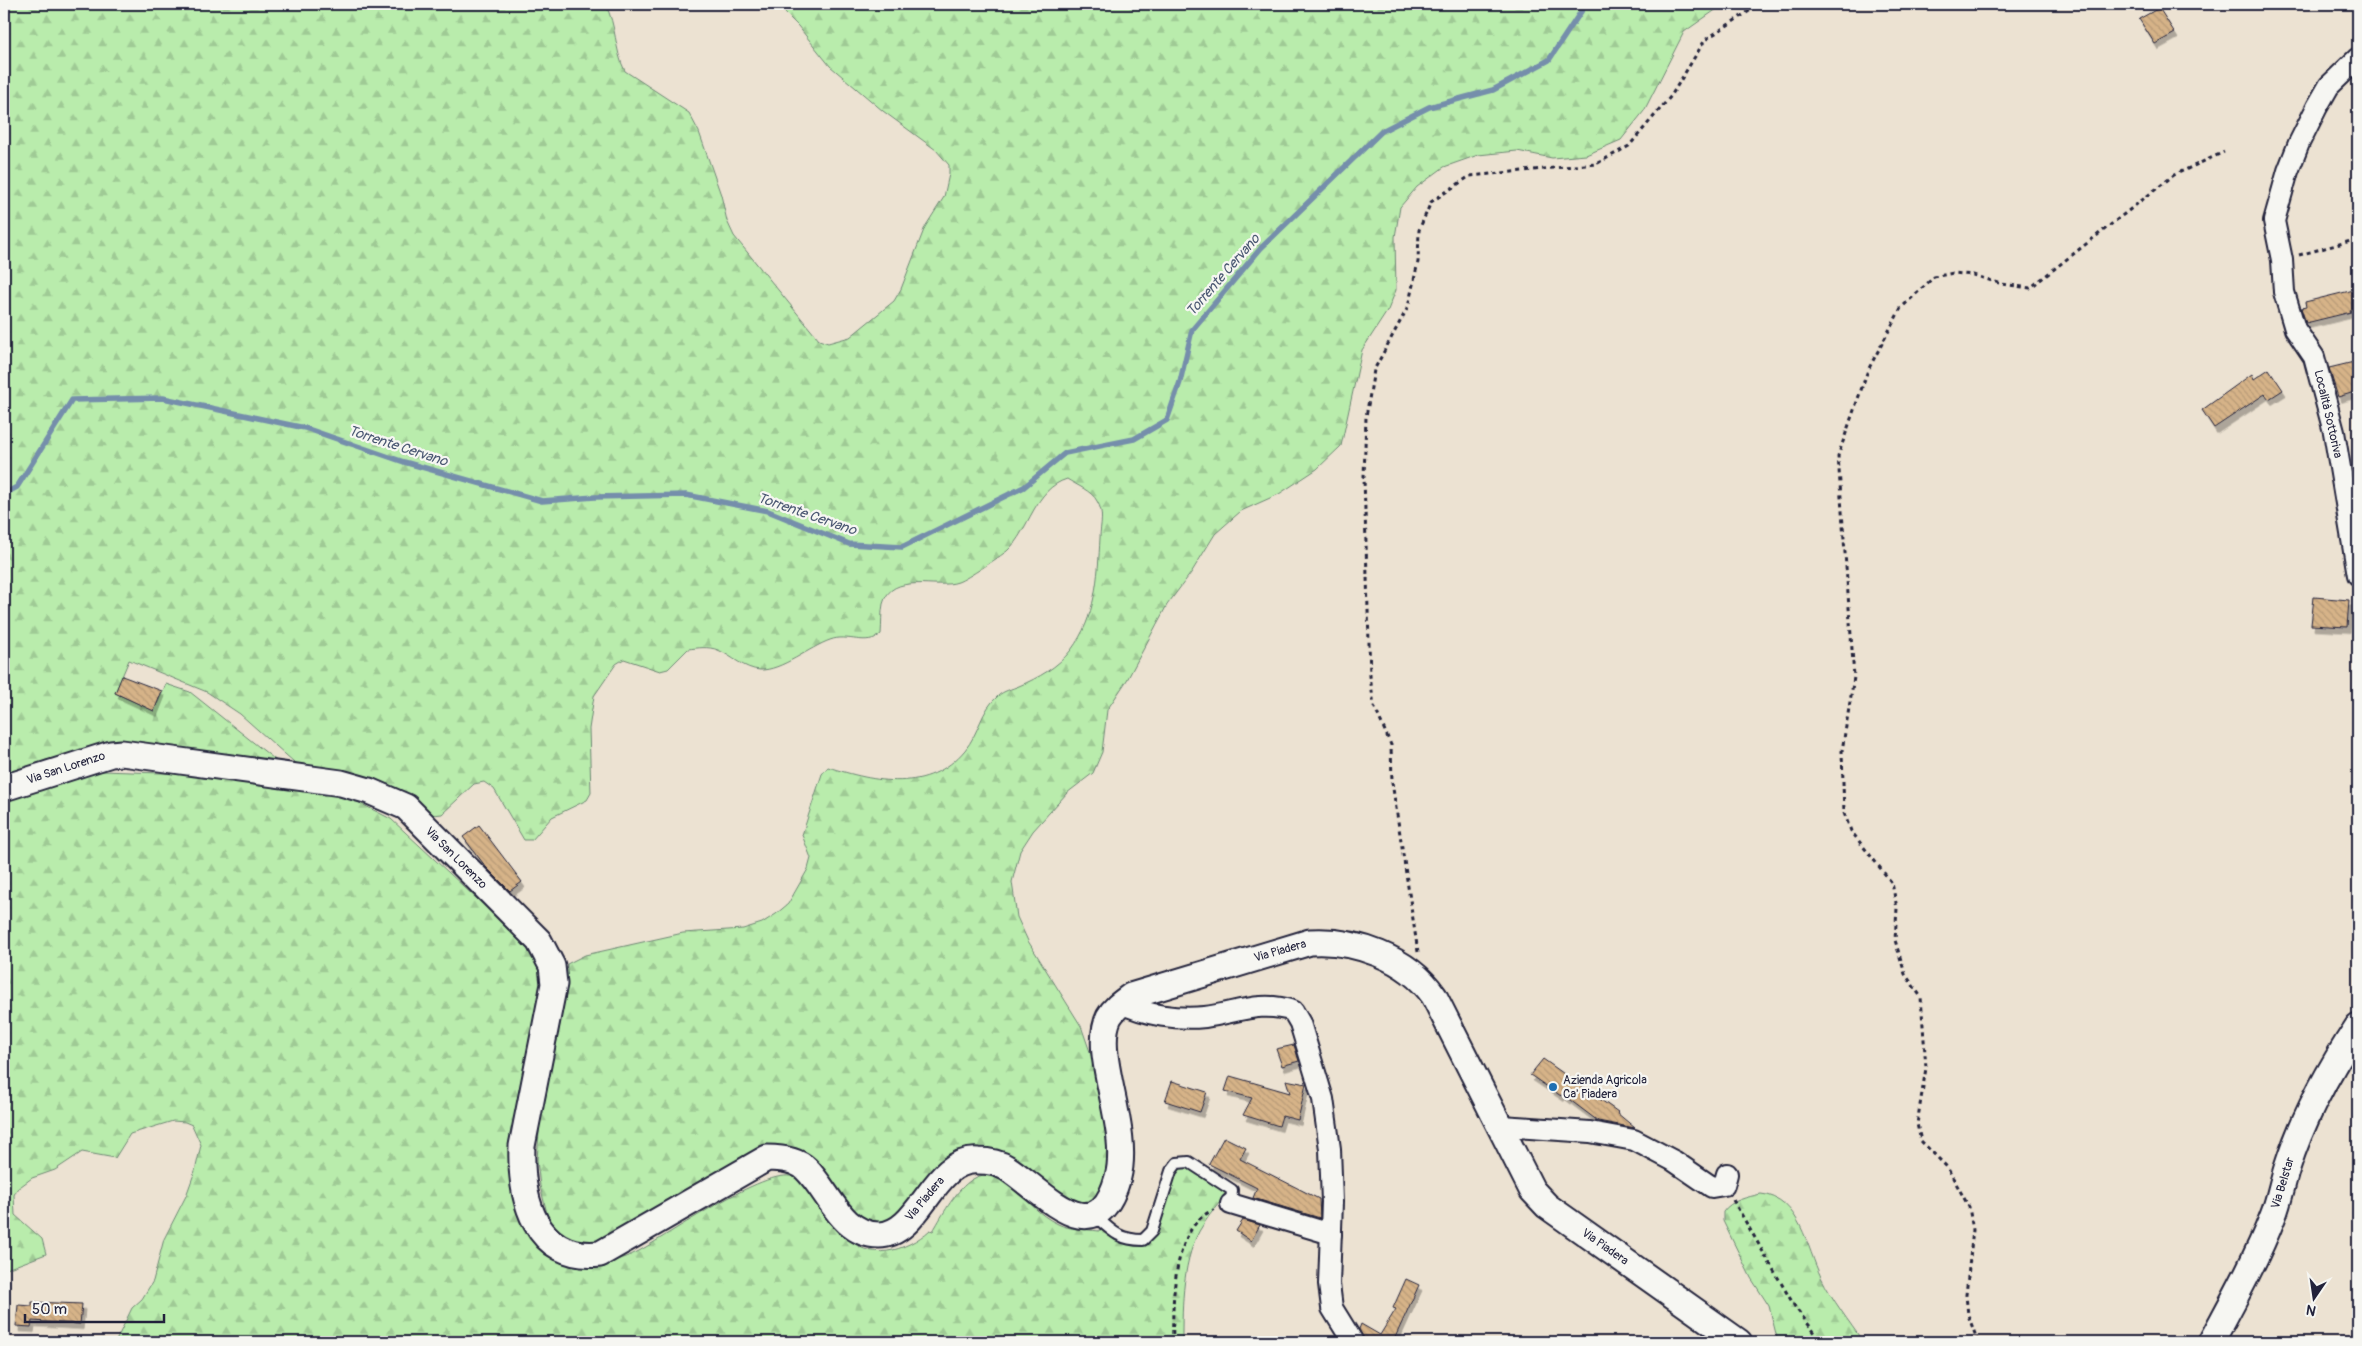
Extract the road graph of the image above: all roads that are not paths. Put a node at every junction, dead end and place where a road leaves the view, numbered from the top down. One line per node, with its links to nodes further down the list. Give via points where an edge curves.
1 (2358, 58): 2 (street, Località Sottoriva, via 2329,86 2299,143 2274,220 2284,292 2295,329 2314,357 2334,432)
2 (2358, 575)
3 (4, 788): 11 (street, Via San Lorenzo, via 122,753 341,783 406,807 539,941 547,954 554,984 522,1146 524,1187 535,1220 549,1241 556,1247 576,1253)
4 (1121, 1003): 6 (street, Via Piadera, via 1131,996 1310,942 1348,945 1371,952 1397,962 1434,996); 9 (street, via 1109,1018 1104,1050 1116,1106 1121,1164 1108,1200); 10 (street, via 1160,1016 1204,1017 1267,1005 1293,1011 1300,1023 1323,1099 1330,1149)
5 (2358, 1026): 15 (street, Via Belstar, via 2326,1076 2290,1160 2274,1214 2254,1262)
6 (1501, 1126): 7 (street, via 1590,1132 1634,1140 1674,1161 1712,1187); 14 (street, Via Piadera, via 1532,1190 1547,1206)
7 (1725, 1179)
8 (1231, 1204): 9 (lane, via 1232,1190 1190,1162 1177,1163 1171,1171 1152,1231 1143,1240 1127,1240 1114,1233); 10 (street)
9 (1093, 1213): 11 (street, Via Piadera, via 1084,1215 1065,1211 1006,1167 976,1160 960,1164 947,1173 905,1224 879,1235 855,1228 841,1216 806,1168 779,1158 767,1158)
10 (1331, 1234): 13 (street, via 1329,1284 1332,1308)
11 (600, 1254)
12 (2358, 1339): 16 (lane)
13 (1353, 1342)
14 (1739, 1342)
15 (2211, 1342)
16 (2355, 1342)

